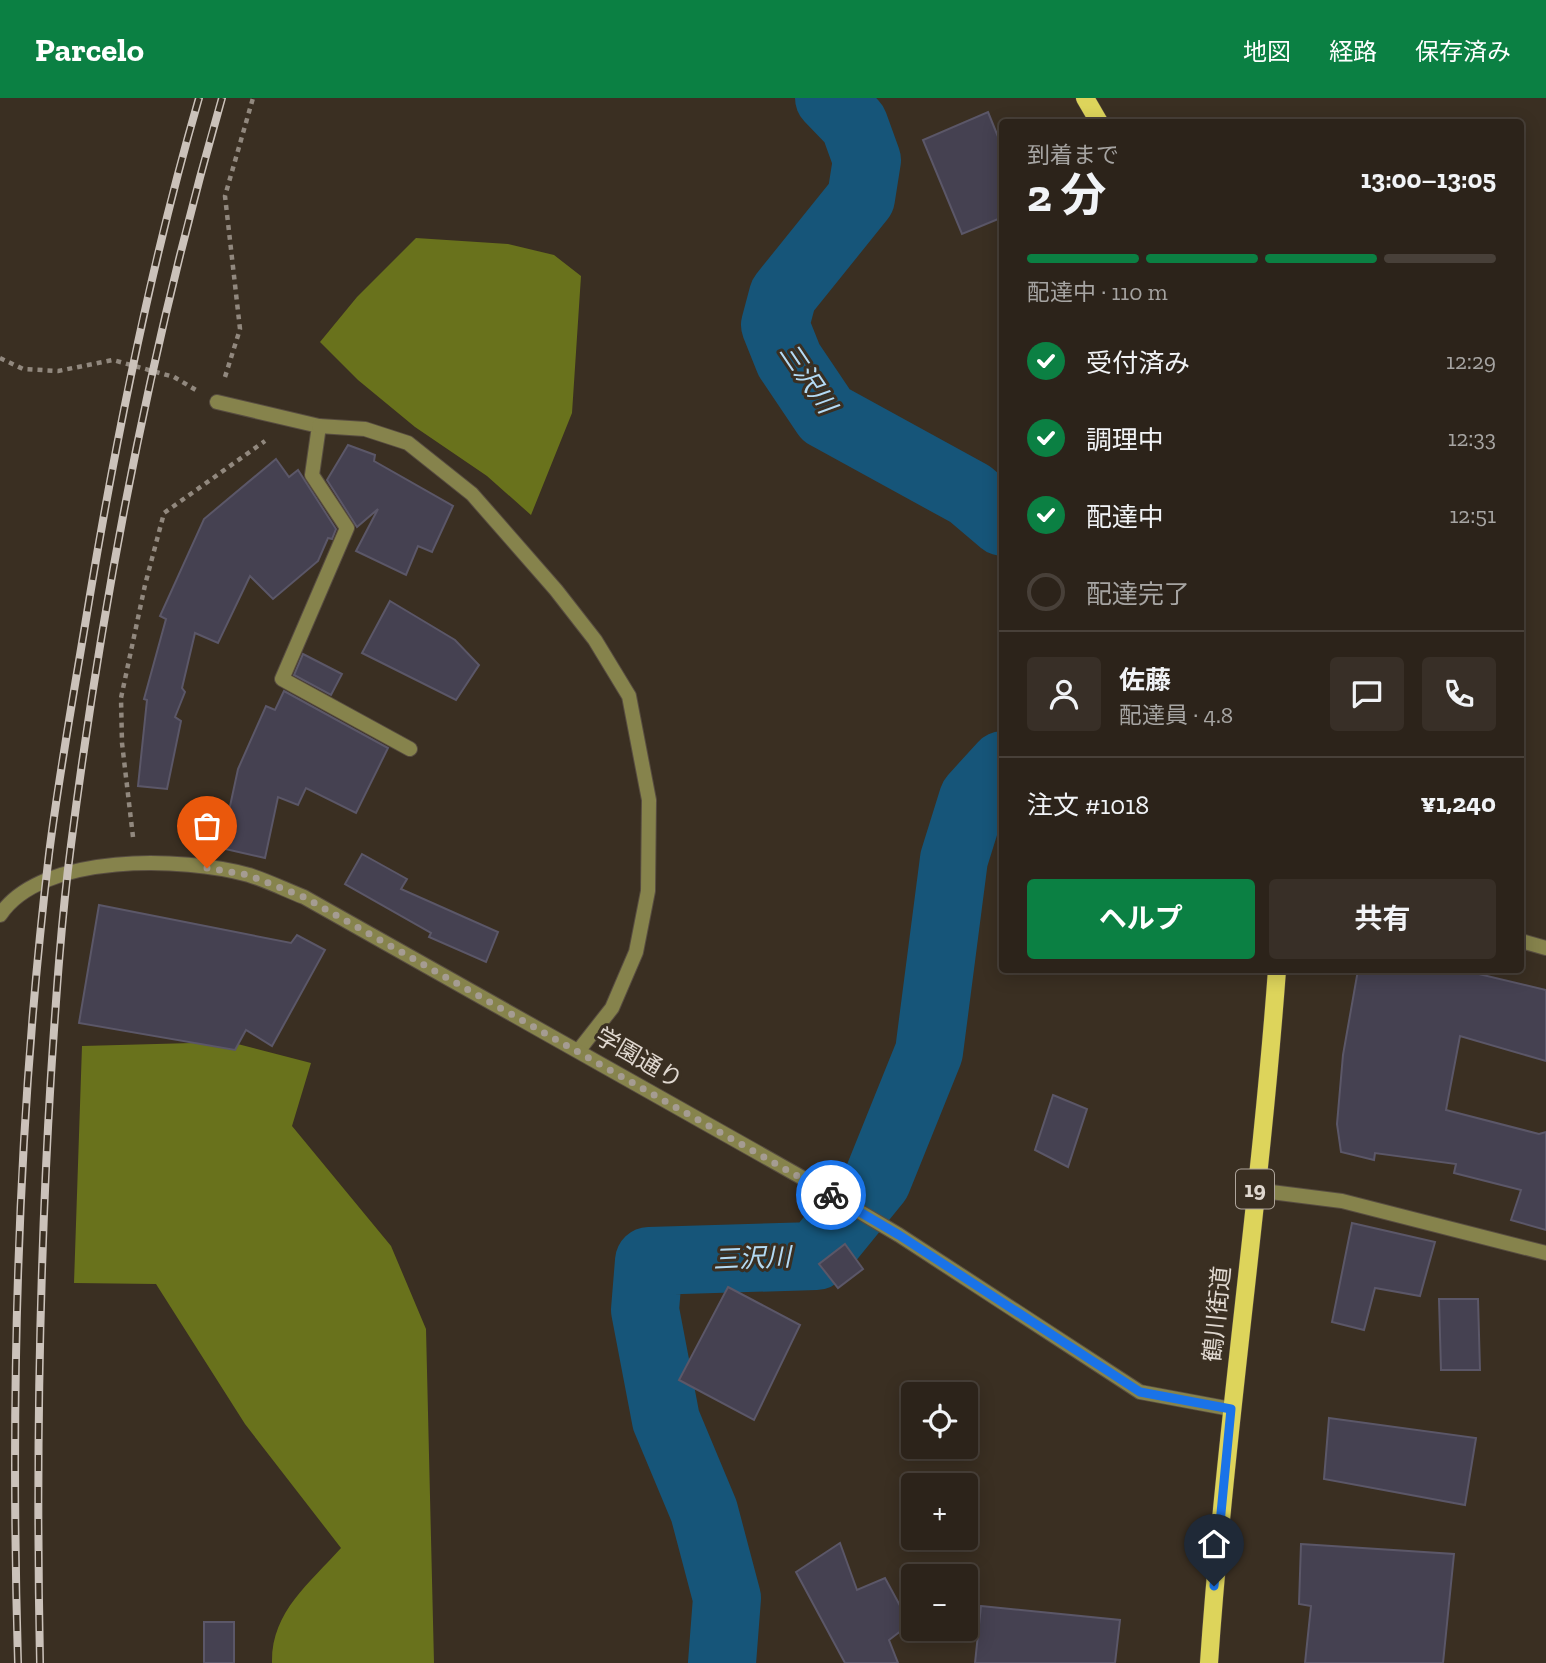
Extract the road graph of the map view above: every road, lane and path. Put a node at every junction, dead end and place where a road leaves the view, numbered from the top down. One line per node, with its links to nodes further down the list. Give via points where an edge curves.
1 (253, 98): 5 (path, via 225,196 240,329)
2 (1086, 98): 3 (main road)
3 (1097, 119)
4 (0, 358): 5 (path, via 23,369 58,371 113,360 174,377)
5 (217, 402): 6 (street)
6 (295, 419): 7 (street); 9 (path, via 164,513 121,698)
7 (319, 426): 8 (street, via 312,475 346,528 282,679); 14 (street, via 365,429 408,443 472,494 595,640 629,696 649,800 648,891 636,952 612,1008)
8 (410, 749)
9 (132, 829)
10 (0, 915): 14 (street, 学園通り, via 34,886 93,866 186,864 248,875 304,897)
11 (1524, 943): 12 (street)
12 (1546, 948)
13 (1276, 973): 15 (main road, 鶴川街道 / 19)
14 (579, 1050): 17 (street, 学園通り, via 899,1235 1140,1392)
15 (1255, 1190): 16 (street, via 1342,1201); 17 (main road, 鶴川街道 / 19)
16 (1546, 1253)
17 (1231, 1409): 18 (main road, 鶴川街道 / 19)
18 (1209, 1663)

